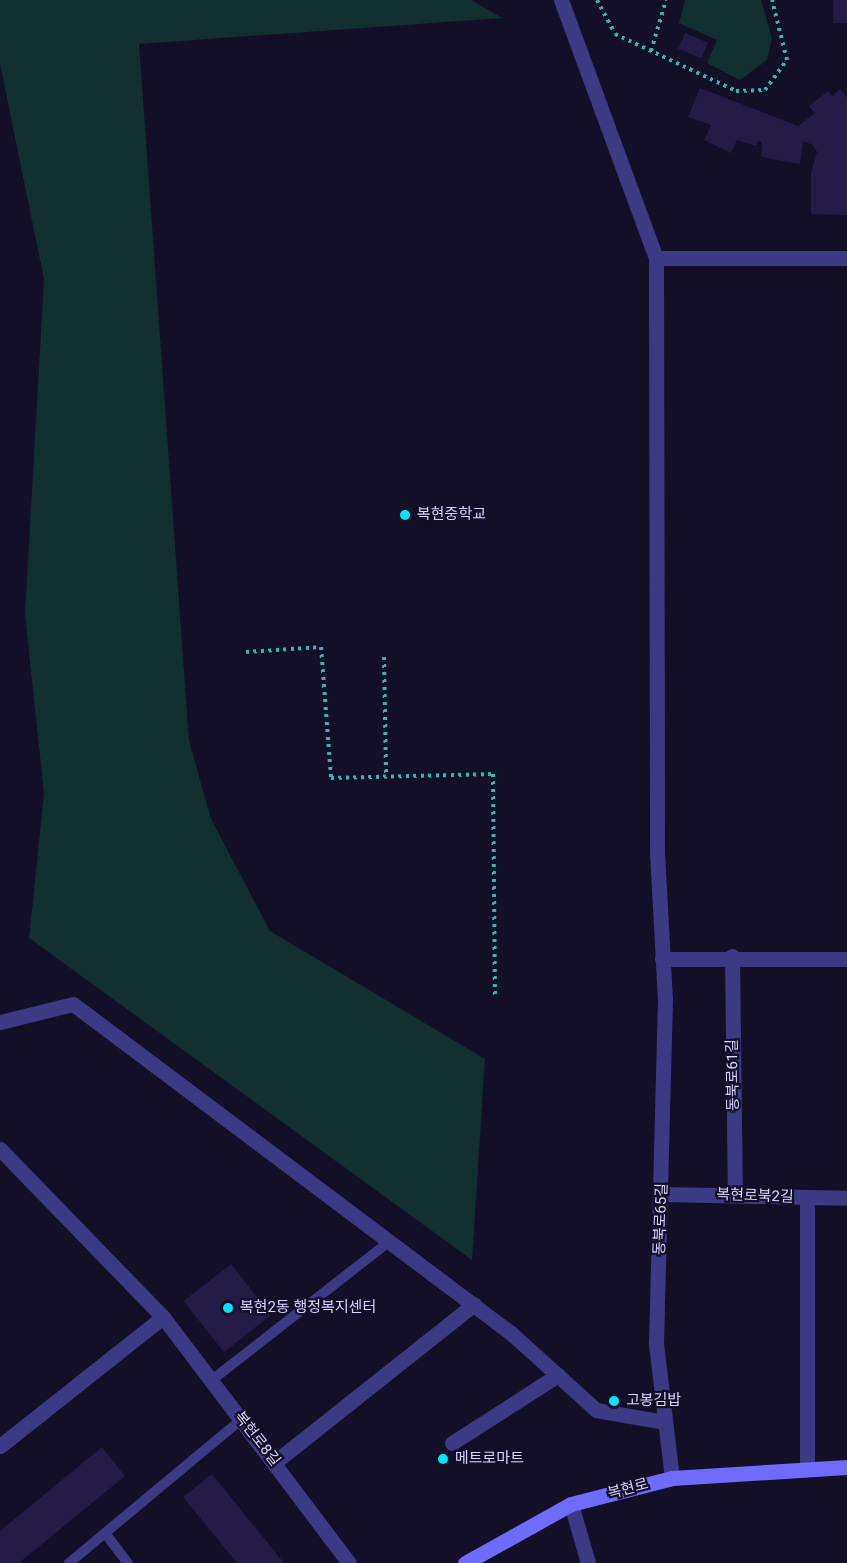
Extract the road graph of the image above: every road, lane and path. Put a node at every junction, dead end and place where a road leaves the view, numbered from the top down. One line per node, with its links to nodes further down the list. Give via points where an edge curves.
1 (561, 0): 6 (street)
2 (597, 0): 5 (path, via 615,34)
3 (666, 0): 5 (path)
4 (772, 0): 5 (path, via 787,60 765,90 736,91)
5 (651, 51)
6 (656, 258): 7 (street); 12 (street, 동북로65길, via 657,852)
7 (847, 258)
8 (246, 652): 10 (path, via 321,647 332,778)
9 (384, 657): 10 (path)
10 (386, 777): 14 (path, via 494,774)
11 (732, 956): 12 (street); 13 (street); 18 (street, 동북로61길)
12 (662, 958): 17 (street, 동북로65길)
13 (847, 959)
14 (495, 996)
15 (0, 1022): 21 (street, via 73,1004)
16 (0, 1149): 23 (street, 복현로8길)
17 (662, 1194): 18 (street, 복현로북2길); 27 (street, 동북로65길, via 656,1344)
18 (735, 1195): 19 (street, 복현로북2길)
19 (807, 1198): 20 (street, 복현로북2길); 32 (street)
20 (847, 1198)
21 (390, 1241): 22 (street); 25 (lane)
22 (474, 1304): 24 (street); 30 (street)
23 (163, 1317): 25 (street, 복현로8길); 29 (street)
24 (558, 1375): 27 (street, via 596,1410); 28 (street)
25 (212, 1380): 26 (street, 복현로8길)
26 (242, 1419): 30 (street, 복현로8길); 35 (lane)
27 (665, 1422): 33 (street, 동북로65길)
28 (452, 1443)
29 (0, 1446)
30 (275, 1461): 38 (street, 복현로8길)
31 (847, 1467): 32 (main road, 복현로)
32 (807, 1468): 33 (main road, 복현로)
33 (672, 1478): 34 (main road, 복현로)
34 (572, 1504): 39 (main road, 복현로); 40 (street)
35 (105, 1533): 36 (lane); 37 (lane)
36 (69, 1563)
37 (128, 1563)
38 (349, 1563)
39 (465, 1563)
40 (588, 1563)

